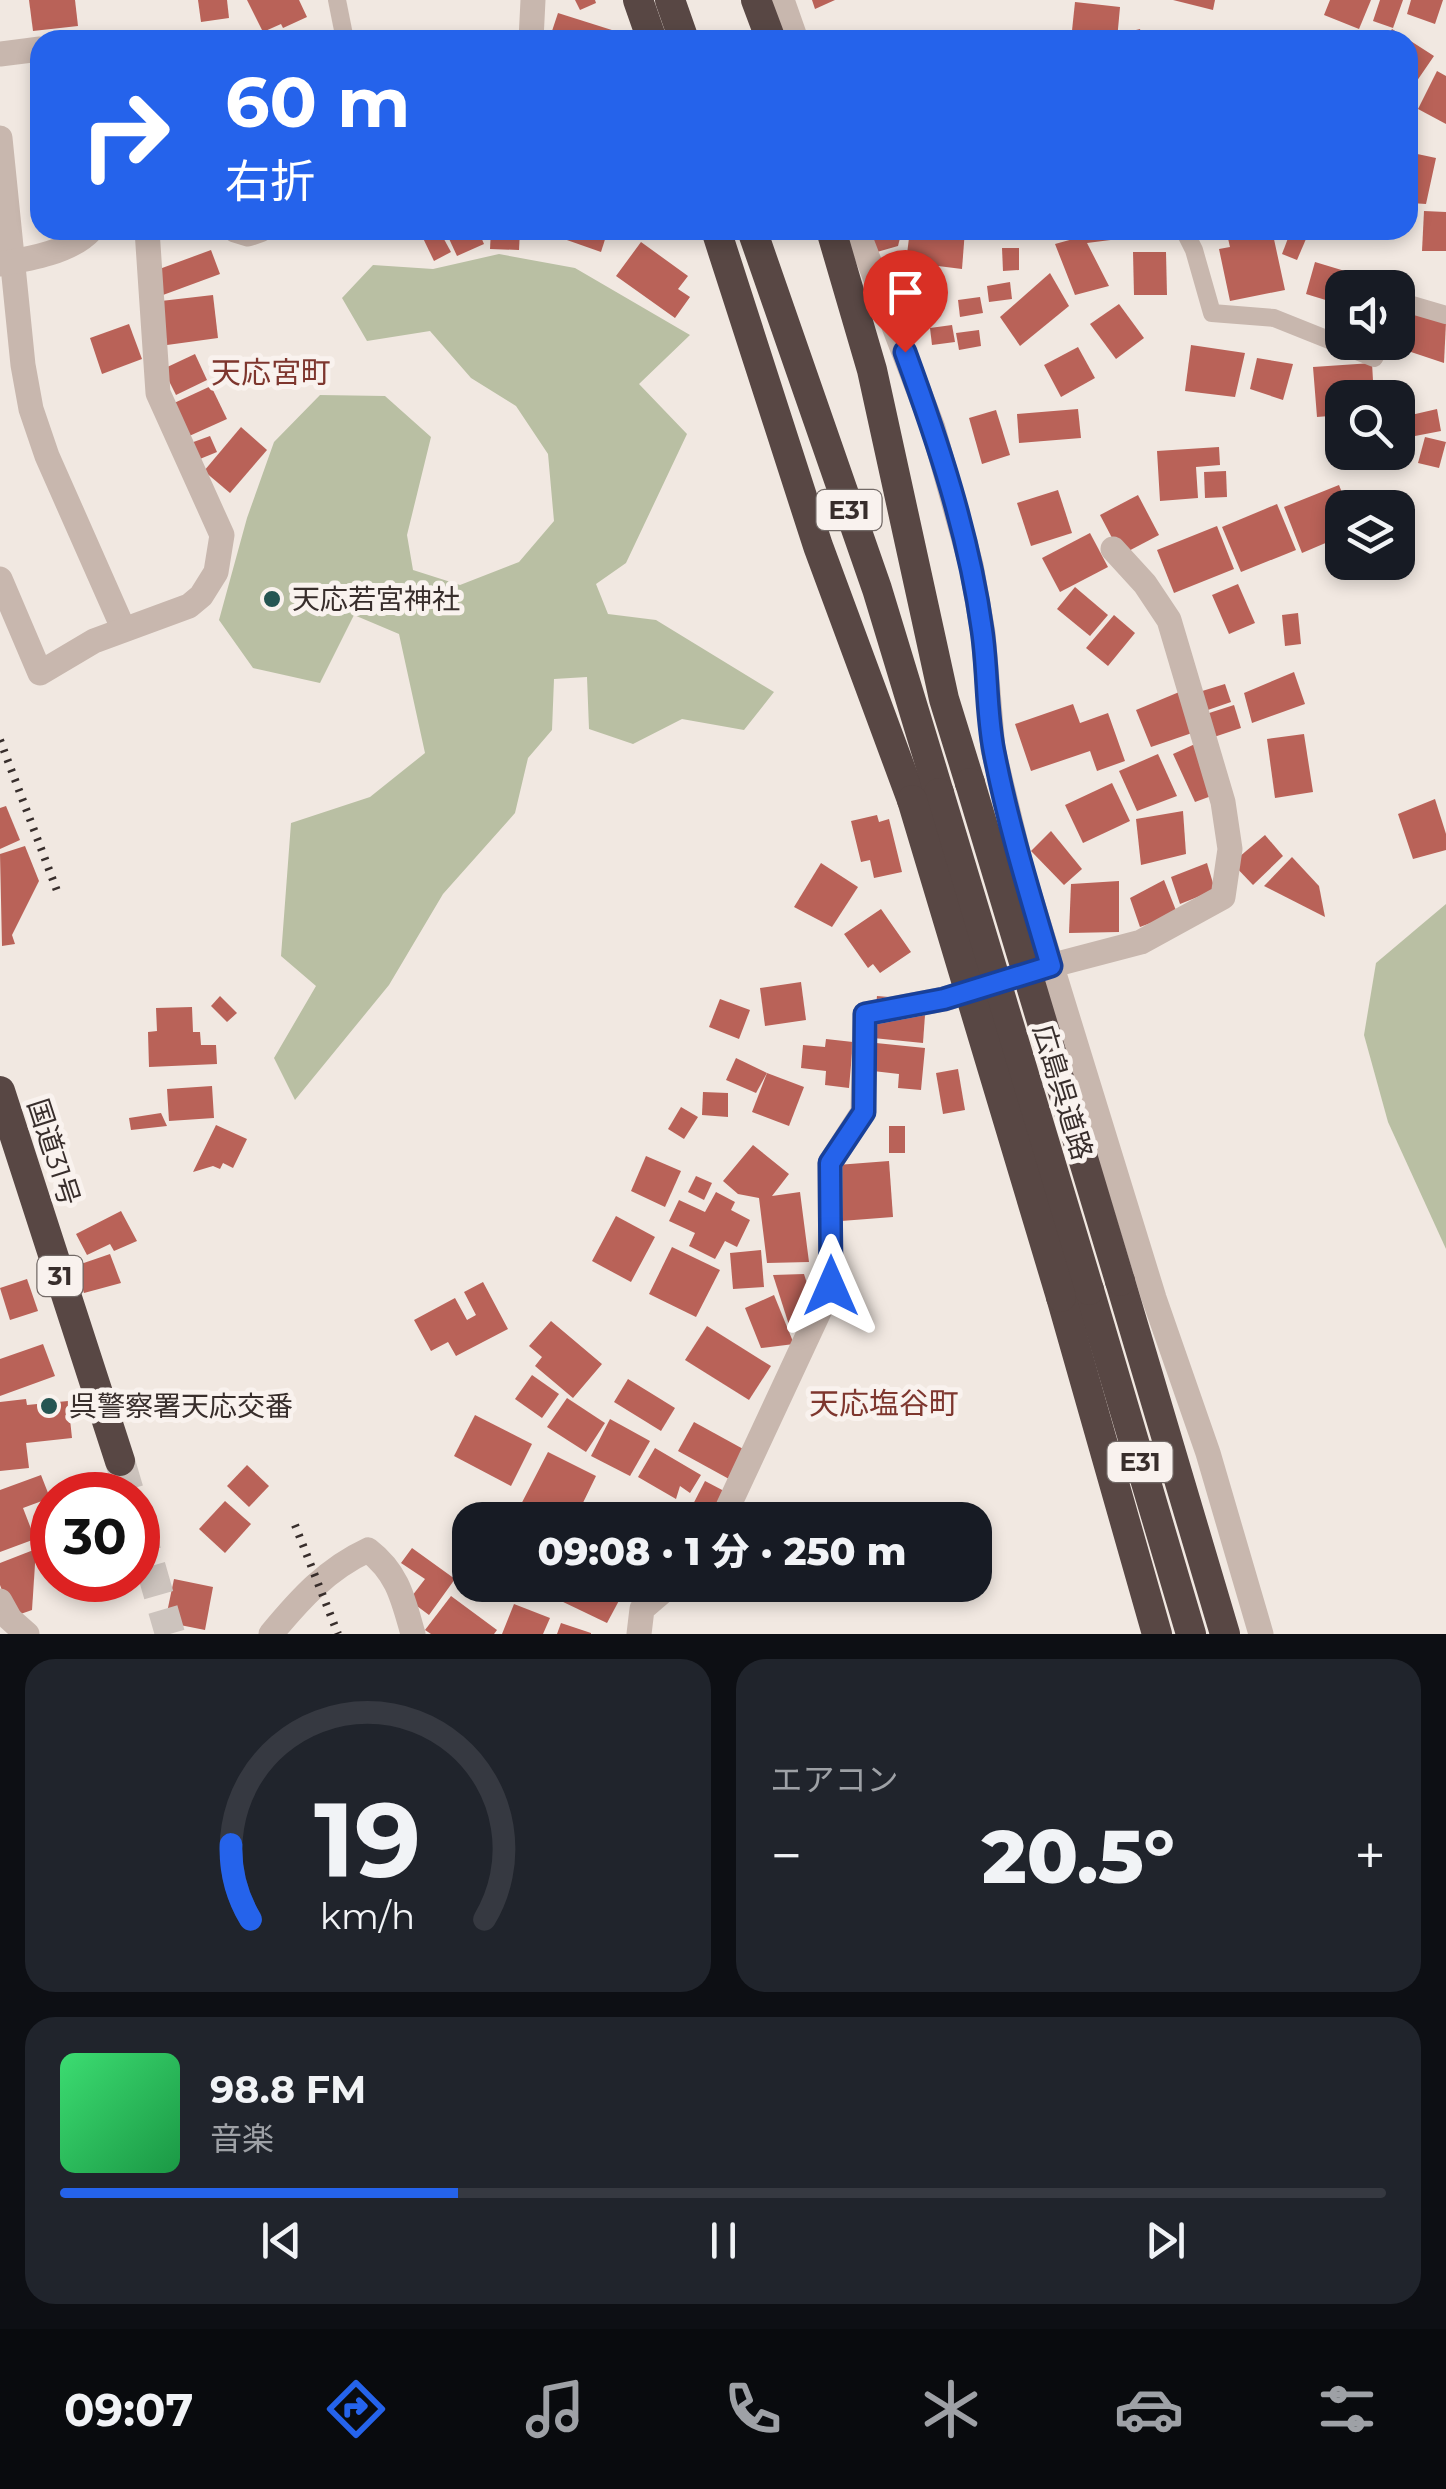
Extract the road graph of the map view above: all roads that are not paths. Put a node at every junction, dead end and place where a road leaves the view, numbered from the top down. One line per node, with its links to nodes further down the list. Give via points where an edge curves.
1 (337, 0): 7 (lane)
2 (534, 0): 8 (street)
3 (638, 0): 9 (highway)
4 (670, 0): 10 (highway)
5 (756, 0): 11 (highway)
6 (782, 0): 12 (street)
7 (343, 30)
8 (532, 30)
9 (648, 30)
10 (680, 30)
11 (767, 30)
12 (792, 30)
13 (30, 50): 14 (street)
14 (0, 54)
15 (0, 138): 23 (street)
16 (82, 240): 23 (street)
17 (148, 240): 29 (street, via 158,392 222,536 216,572 201,596)
18 (719, 240): 30 (highway, via 818,546)
19 (755, 240): 30 (highway, 広島呉道路 / E31, via 877,589)
20 (834, 240): 44 (highway, bridge, via 872,370 944,699)
21 (862, 240): 31 (street, via 933,428 971,564 993,748)
22 (1189, 240): 26 (lane, via 1212,313 1274,318)
23 (6, 263): 29 (street, via 38,431)
24 (1415, 306): 25 (lane)
25 (1446, 315)
26 (1325, 338)
27 (1113, 549): 31 (street, via 1169,620 1223,802 1230,848 1224,897 1141,942)
28 (0, 579): 29 (street, via 40,674)
29 (123, 628)
30 (925, 796): 33 (highway, 広島呉道路 / E31, bridge)
31 (1051, 966): 35 (street, via 944,999 865,1014 864,1112 830,1163 831,1286); 45 (street)
32 (0, 1091): 34 (highway, 国道31号 / 31)
33 (1075, 1294): 42 (highway); 43 (highway, 広島呉道路 / E31)
34 (120, 1460)
35 (730, 1502)
36 (0, 1601): 38 (street)
37 (649, 1602): 41 (street, via 642,1608)
38 (27, 1634)
39 (270, 1634): 40 (street, via 318,1580 368,1550 387,1564)
40 (413, 1634)
41 (639, 1634)
42 (1157, 1634)
43 (1191, 1634)
44 (1225, 1634)
45 (1261, 1634)

